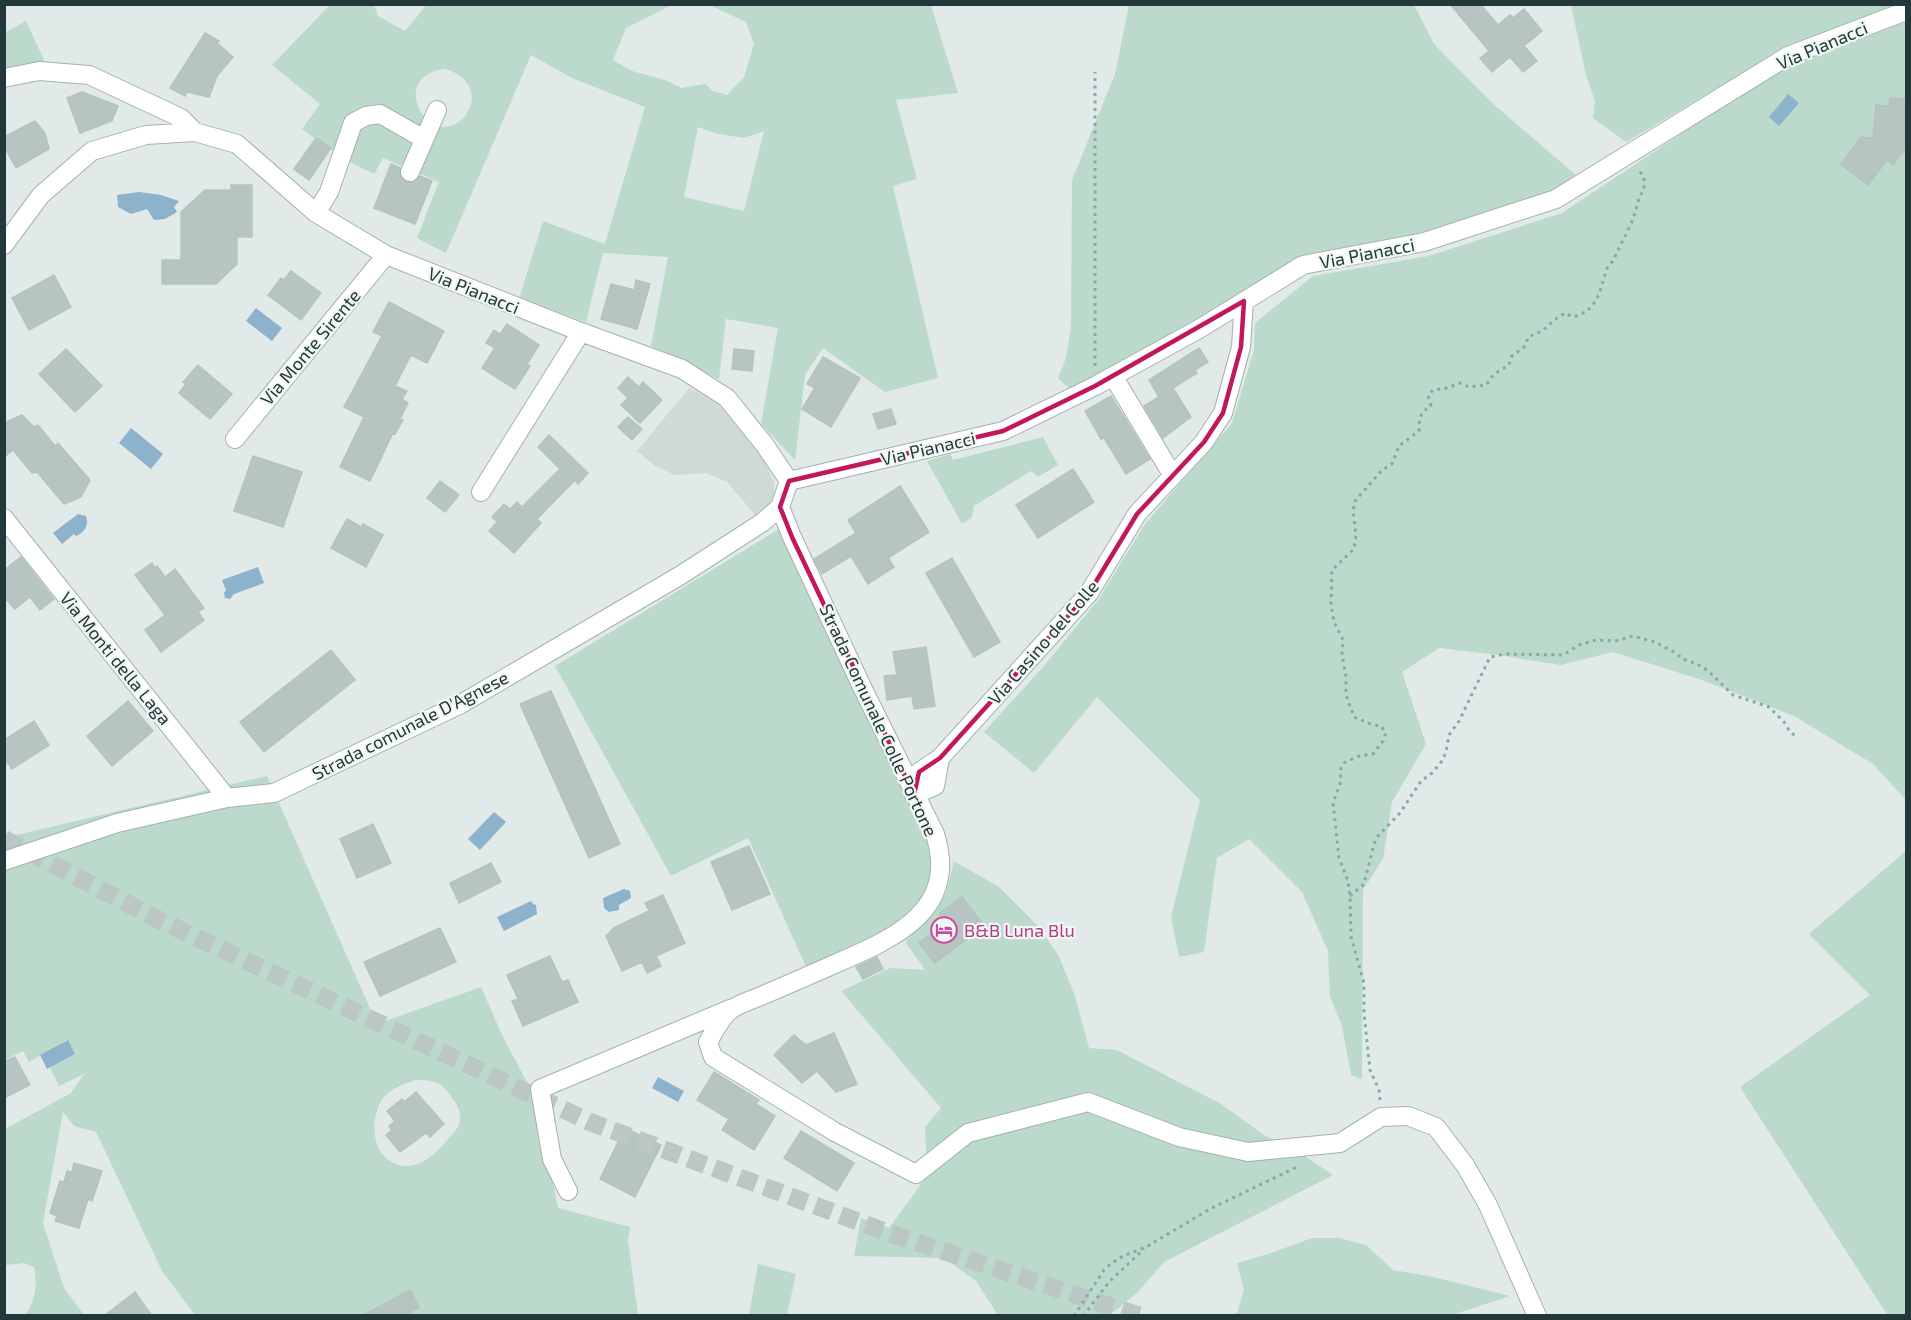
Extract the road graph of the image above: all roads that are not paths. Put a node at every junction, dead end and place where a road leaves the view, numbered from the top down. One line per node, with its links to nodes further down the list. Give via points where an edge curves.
1 (1906, 11): 10 (street, Via Pianacci, via 1788,56 1556,199 1424,242 1303,266)
2 (4, 78): 4 (street, via 39,71 89,75 181,118)
3 (437, 110): 5 (street)
4 (195, 132): 7 (street, Via Pianacci, via 237,144); 8 (street, Via Pianacci, via 146,135 92,151 41,195)
5 (424, 139): 6 (street); 7 (street, via 380,114 353,123 329,192)
6 (410, 172)
7 (316, 213): 9 (street, Via Pianacci)
8 (4, 245)
9 (386, 255): 11 (street, Via Pianacci); 13 (street, Via Monte Sirente)
10 (1244, 302): 12 (street, Via Pianacci); 14 (street, Via Casino del Colle, via 1241,347 1223,413 1204,442)
11 (581, 333): 15 (street, Via Pianacci, via 682,369 727,398); 16 (street)
12 (1113, 376): 14 (street); 15 (street, Via Pianacci, via 1003,431)
13 (235, 439)
14 (1173, 476): 19 (street, Via Casino del Colle, via 1137,514 1089,593 940,758 935,786)
15 (789, 481): 17 (street)
16 (482, 492)
17 (780, 507): 19 (street, Strada Comunale Colle Portone); 20 (street, Strada comunale D'Agnese, via 681,575 461,704 274,793)
18 (4, 518): 20 (street, Via Monti della Laga)
19 (914, 795): 22 (street, Strada Comunale Colle Portone, via 934,834 941,871 932,898 917,918 889,939)
20 (227, 798): 21 (street, Strada comunale D'Agnese, via 117,823)
21 (4, 861)
22 (730, 1009): 23 (street, Strada Comunale Colle Portone, via 540,1089 552,1159); 24 (street, via 708,1041 713,1057 835,1132 916,1174 968,1133 1088,1102 1179,1137 1248,1152 1340,1143 1381,1117 1408,1116 1436,1127 1465,1165 1488,1205)
23 (568, 1191)
24 (1538, 1316)

